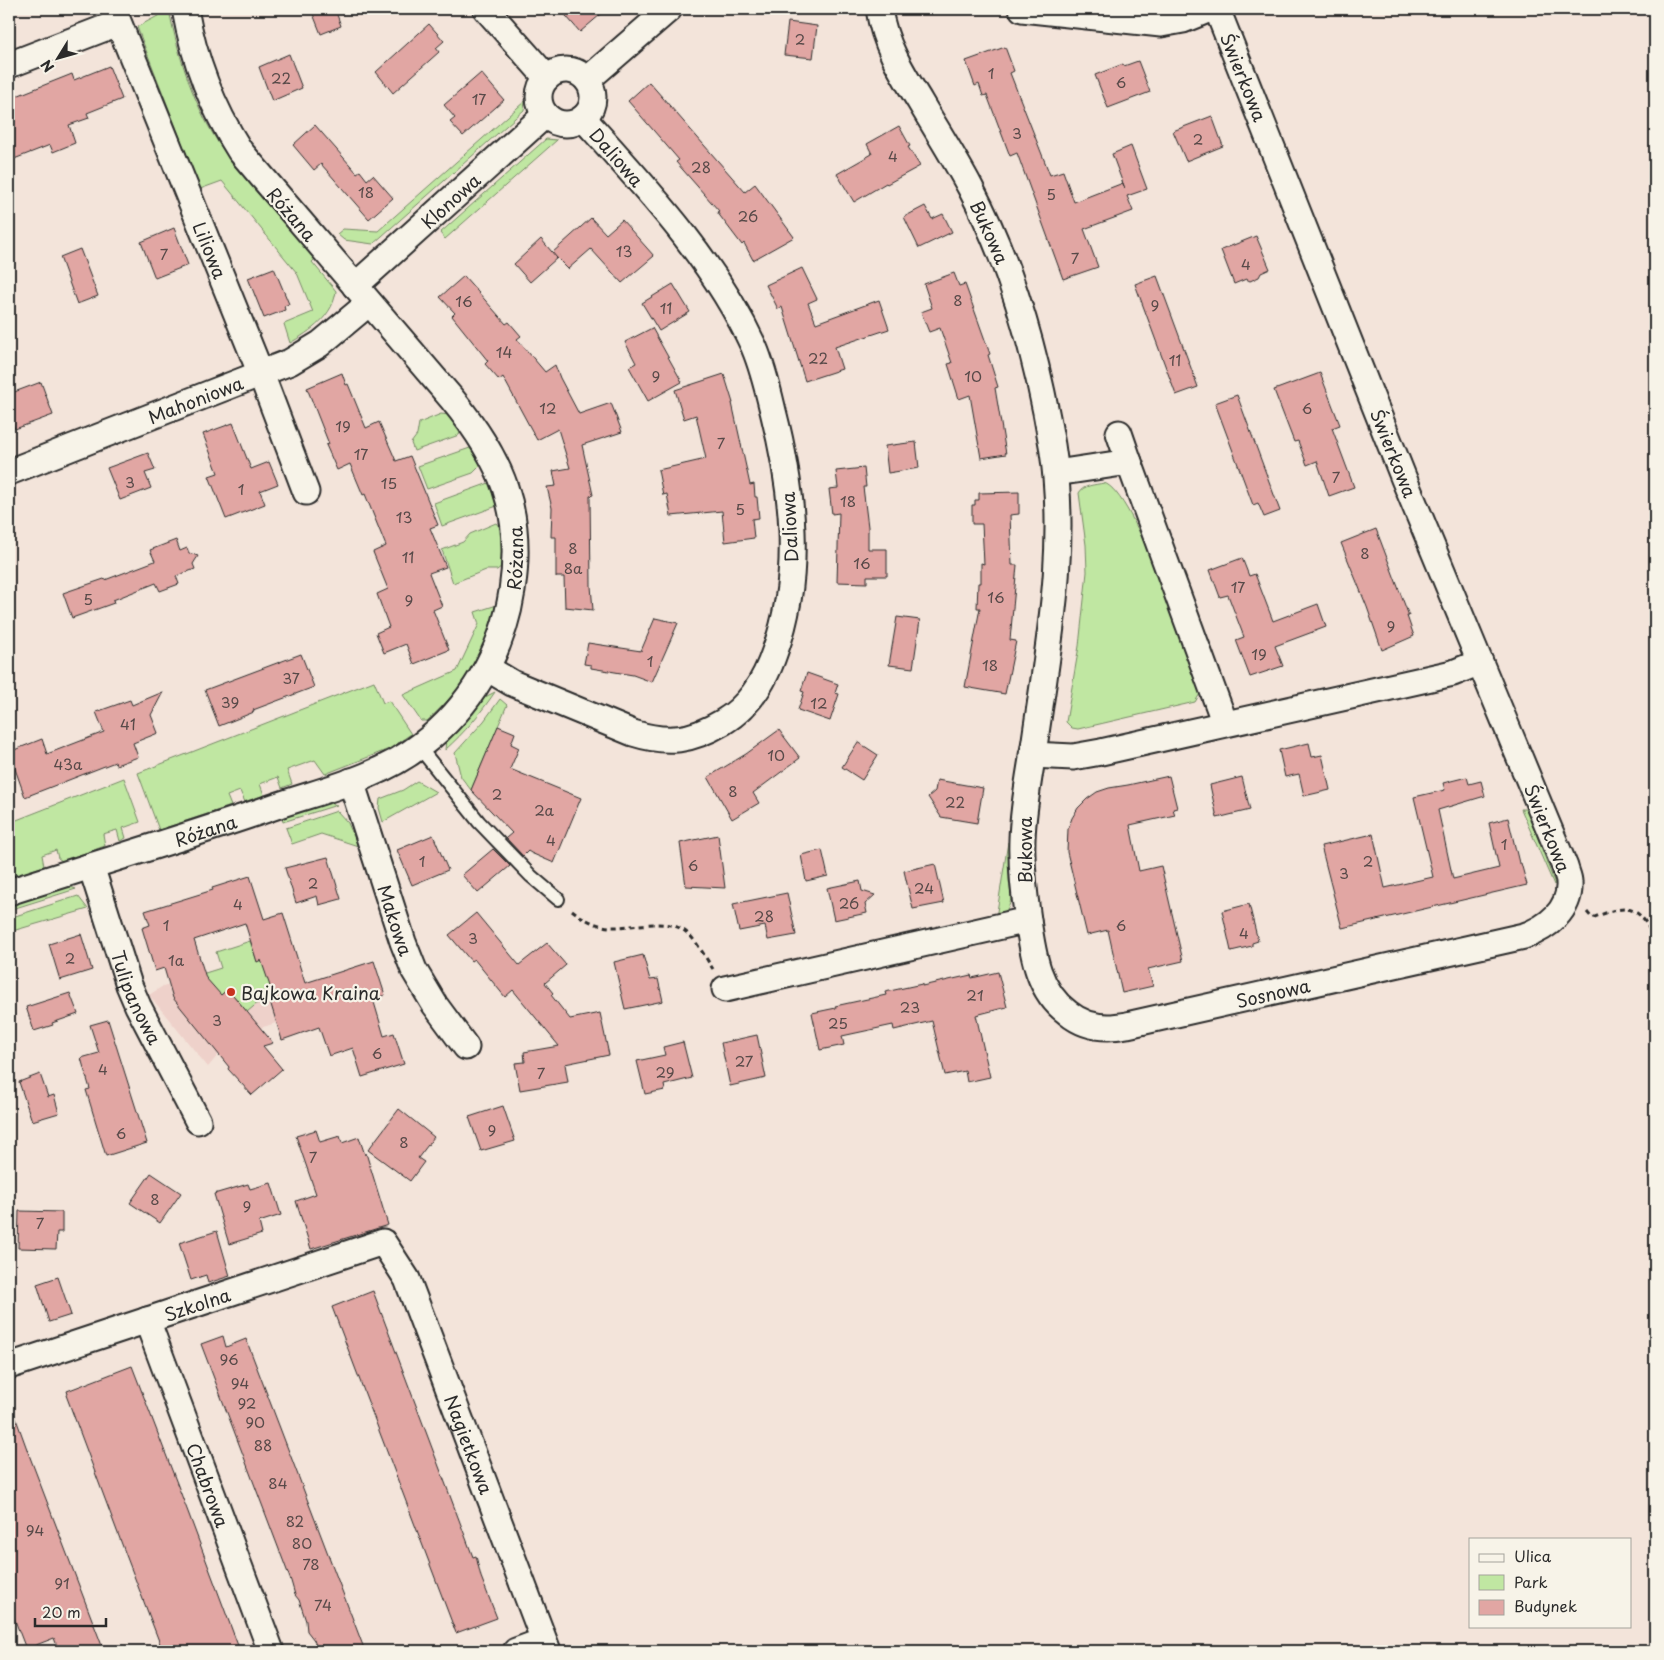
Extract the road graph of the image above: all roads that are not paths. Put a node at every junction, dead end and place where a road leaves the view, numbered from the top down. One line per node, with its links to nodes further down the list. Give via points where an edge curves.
1 (185, 9): 14 (street, Różana, via 194,55 230,136 256,172)
2 (486, 9): 10 (street)
3 (669, 9): 11 (street)
4 (879, 9): 19 (street, Bukowa, via 884,33 899,66 969,186 1007,271 1037,372)
5 (1022, 9): 6 (street, via 1162,24)
6 (1210, 9)
7 (1218, 9): 21 (street, Świerkowa)
8 (116, 16): 9 (street); 15 (street, Liliowa)
9 (9, 65)
10 (547, 78): 11 (street, via 565,71 576,72); 12 (street, via 539,95)
11 (586, 80): 13 (street, via 593,94 589,111)
12 (545, 115): 13 (street, via 562,124); 14 (street, Klonowa)
13 (583, 118): 22 (street, Daliowa, via 706,262 755,349 777,424 791,512 792,564 786,618 759,688 729,719 689,738 669,741 633,733 517,685)
14 (362, 294): 15 (street, Mahoniowa, via 309,352); 22 (street, Różana, via 469,420 486,443 504,482 516,542 514,577 507,616)
15 (261, 374): 18 (street, Mahoniowa); 20 (street, Liliowa)
16 (1119, 433): 17 (street)
17 (1129, 462): 19 (street); 23 (street)
18 (9, 472)
19 (1056, 473): 25 (street, Bukowa, via 1055,601)
20 (306, 492)
21 (1480, 662): 23 (street, via 1453,673); 29 (street, Świerkowa, via 1565,867 1569,883)
22 (487, 668): 24 (street, Różana, via 448,721)
23 (1224, 724): 25 (street, via 1073,757)
24 (419, 747): 26 (street, Różana, via 393,763); 30 (lane, via 479,822)
25 (1032, 755): 31 (street, Bukowa, via 1022,839)
26 (351, 781): 27 (street, Różana); 33 (street, Makowa, via 414,970)
27 (91, 866): 28 (street, Różana); 34 (street, Tulipanowa, via 129,985)
28 (9, 892)
29 (1567, 897): 31 (street, Sosnowa, via 1552,922 1524,936 1108,1027 1076,1020 1047,992 1034,957)
30 (558, 899)
31 (1028, 920): 32 (street)
32 (725, 988)
33 (466, 1047)
34 (198, 1121)
35 (383, 1242): 36 (street, Szkolna); 38 (street, Nagietkowa, via 407,1279)
36 (147, 1320): 37 (street, Szkolna); 39 (street, Chabrowa)
37 (9, 1366)
38 (545, 1646): 40 (street)
39 (271, 1651)
40 (516, 1651)

